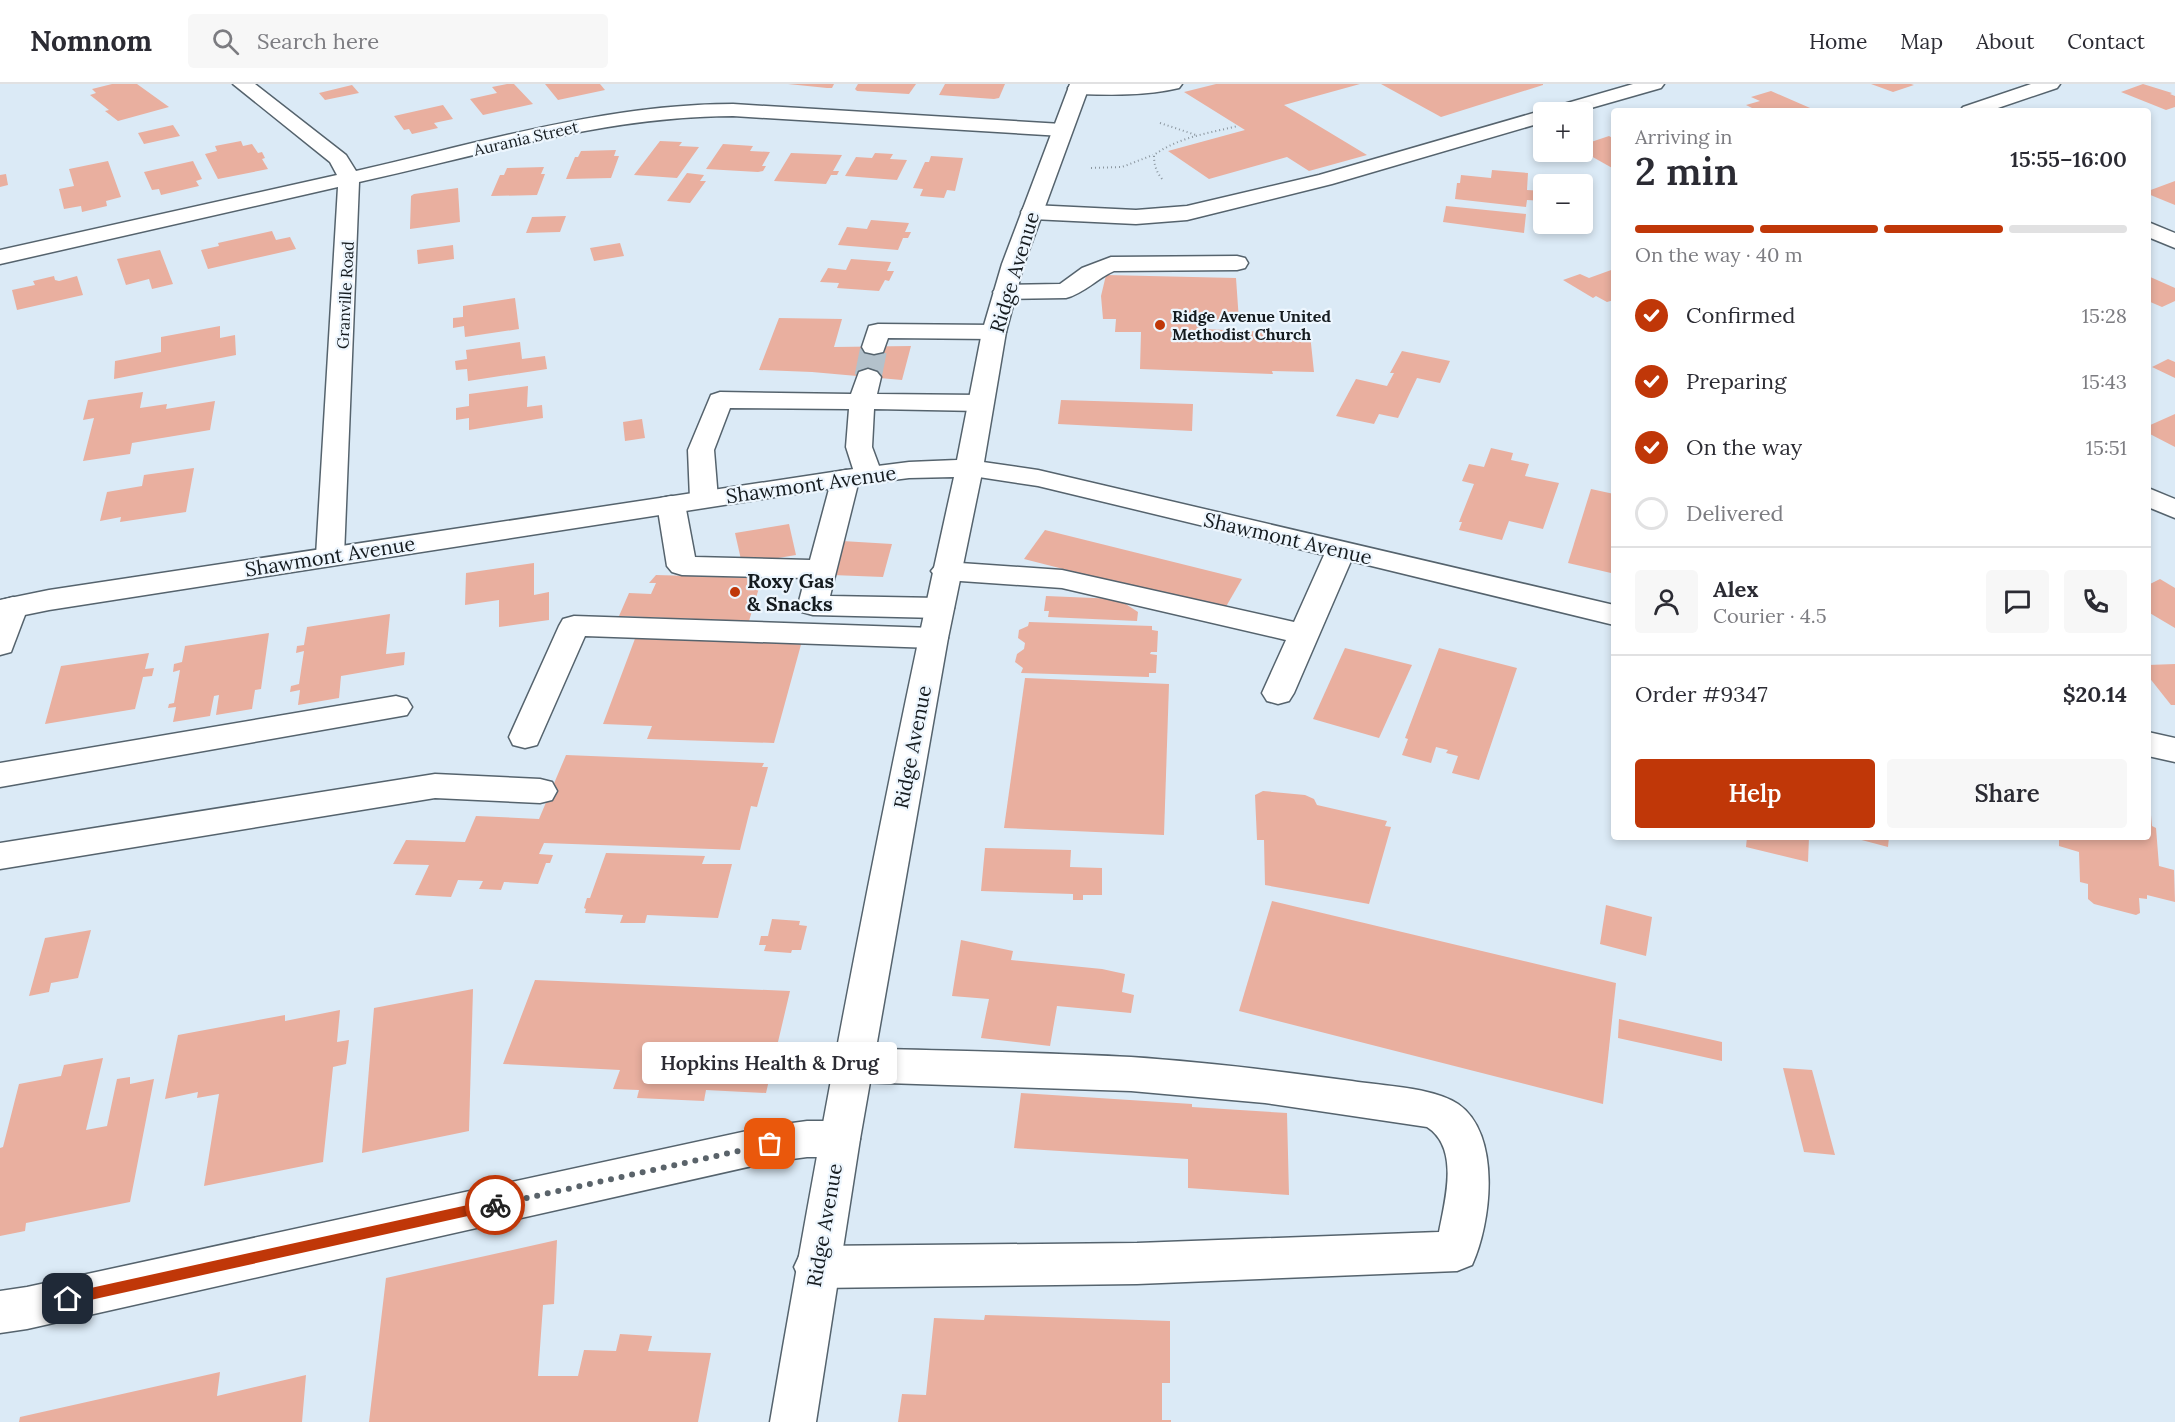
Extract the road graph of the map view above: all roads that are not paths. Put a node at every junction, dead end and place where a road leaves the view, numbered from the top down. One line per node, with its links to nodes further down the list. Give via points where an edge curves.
1 (243, 84): 10 (street, via 339,159)
2 (1172, 84): 5 (street, via 1134,90)
3 (1654, 84): 6 (street)
4 (2050, 84): 7 (street)
5 (1079, 86): 9 (street, Ridge Avenue)
6 (1592, 102)
7 (1979, 108)
8 (1533, 119): 11 (street, via 1325,180 1195,211 1136,217)
9 (1062, 130): 10 (street, Aurania Street, via 733,110 673,111 617,118); 11 (street, Ridge Avenue)
10 (349, 178): 14 (street, Aurania Street); 28 (street, Granville Road)
11 (1032, 212): 16 (street, Ridge Avenue)
12 (2151, 230): 13 (street)
13 (2175, 241)
14 (0, 257)
15 (1237, 263): 16 (street, via 1111,264 1090,273 1066,291)
16 (1005, 292): 17 (street, Ridge Avenue)
17 (994, 332): 18 (street, via 878,331); 20 (street, Ridge Avenue)
18 (874, 346)
19 (865, 389): 20 (street); 22 (street); 24 (street, via 720,400 701,450)
20 (980, 403): 21 (street, Ridge Avenue)
21 (969, 468): 22 (street, Shawmont Avenue); 27 (street, Shawmont Avenue, via 1038,478); 30 (street, Ridge Avenue)
22 (857, 476): 24 (street, Shawmont Avenue); 29 (street)
23 (2151, 498): 26 (street)
24 (704, 499): 25 (street, Shawmont Avenue)
25 (670, 504): 28 (street, Shawmont Avenue); 29 (street, via 682,566)
26 (2175, 510)
27 (1341, 550): 32 (street, Shawmont Avenue); 34 (street)
28 (330, 556): 31 (street, Shawmont Avenue)
29 (823, 569): 33 (street, via 813,605)
30 (946, 571): 33 (street, Ridge Avenue); 34 (street, via 1062,579)
31 (7, 609): 35 (street)
32 (1611, 614)
33 (936, 623): 38 (street, via 574,626); 44 (street, Ridge Avenue)
34 (1304, 634): 36 (street)
35 (0, 645)
36 (1278, 693)
37 (396, 706): 41 (street)
38 (525, 738)
39 (2151, 745): 40 (street)
40 (2175, 750)
41 (0, 775)
42 (540, 791): 43 (street, via 435,786)
43 (0, 856)
44 (854, 1065): 45 (street, Ridge Avenue); 46 (street, via 1131,1074 1265,1086 1430,1110 1447,1118 1460,1135 1467,1155 1467,1187 1457,1251 1336,1258)
45 (839, 1139): 46 (street, Ridge Avenue); 47 (street, via 770,1144)
46 (816, 1267): 48 (street, Ridge Avenue)
47 (0, 1312)
48 (792, 1422)

